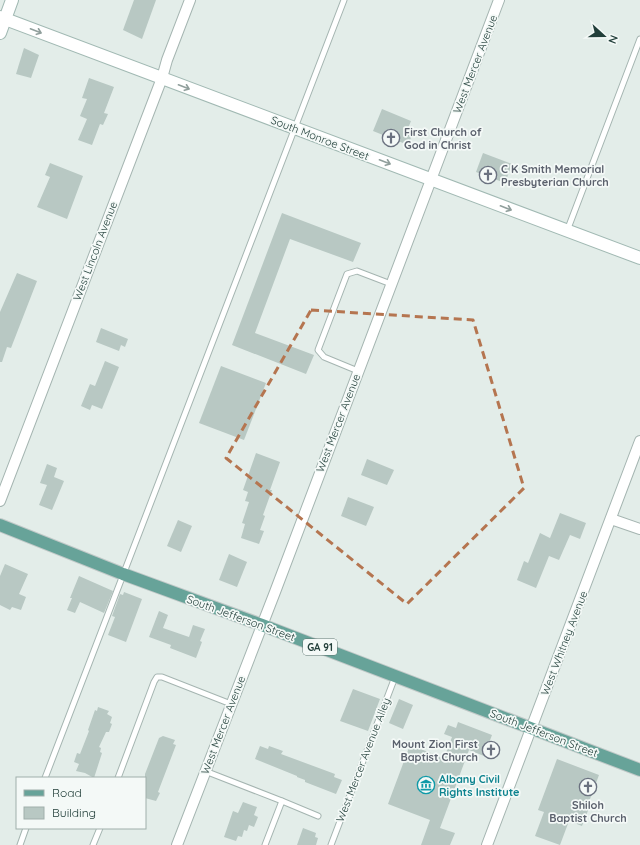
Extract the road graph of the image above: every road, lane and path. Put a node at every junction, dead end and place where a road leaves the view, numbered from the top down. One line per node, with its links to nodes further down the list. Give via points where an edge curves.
1 (12, 0): 5 (main road)
2 (190, 0): 8 (street, West Lincoln Avenue)
3 (344, 0): 9 (lane)
4 (499, 0): 10 (street, West Mercer Avenue)
5 (3, 18): 6 (main road); 8 (main road, South Monroe Street, one-way to 8)
6 (0, 33)
7 (640, 39): 11 (lane)
8 (162, 78): 9 (main road, South Monroe Street, one-way to 9); 16 (street, West Lincoln Avenue)
9 (294, 128): 10 (main road, South Monroe Street, one-way to 10); 20 (lane)
10 (430, 179): 11 (main road, South Monroe Street, one-way to 11); 13 (street, West Mercer Avenue)
11 (567, 231): 12 (main road, South Monroe Street)
12 (640, 258)
13 (391, 284): 14 (street, West Mercer Avenue); 14 (lane, via 357,271 347,274 318,350 324,358)
14 (358, 370): 21 (street, West Mercer Avenue)
15 (640, 441): 17 (street, West Whitney Avenue)
16 (0, 501)
17 (611, 519): 19 (street); 24 (street, West Whitney Avenue)
18 (0, 525): 20 (main road, South Jefferson Street / GA 91)
19 (640, 529)
20 (123, 574): 21 (main road, South Jefferson Street / GA 91); 27 (lane)
21 (262, 625): 22 (main road, South Jefferson Street / GA 91); 23 (street, West Mercer Avenue)
22 (395, 676): 24 (main road, South Jefferson Street / GA 91); 37 (lane, West Mercer Avenue Alley)
23 (231, 704): 25 (street, West Mercer Avenue); 28 (lane, via 157,677)
24 (531, 728): 26 (main road, South Jefferson Street / GA 91); 38 (street, West Whitney Avenue)
25 (205, 770): 29 (lane); 35 (street, West Mercer Avenue)
26 (640, 770)
27 (45, 777)
28 (118, 777)
29 (282, 801): 30 (lane); 36 (lane)
30 (318, 816)
31 (26, 829): 33 (lane)
32 (100, 829): 34 (lane)
33 (20, 845)
34 (93, 845)
35 (177, 845)
36 (265, 845)
37 (331, 845)
38 (487, 845)

